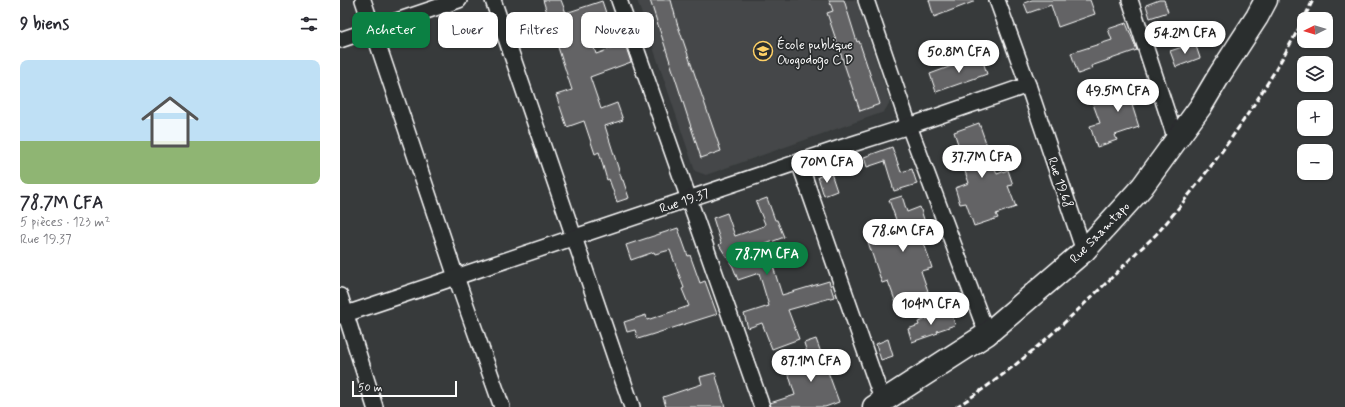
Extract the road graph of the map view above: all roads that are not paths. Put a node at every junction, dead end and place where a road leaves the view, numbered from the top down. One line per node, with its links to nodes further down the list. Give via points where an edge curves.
1 (363, 0): 9 (street)
2 (459, 0): 10 (street)
3 (492, 0): 19 (street)
4 (619, 0): 18 (street)
5 (866, 0): 15 (street)
6 (997, 0): 14 (street, Rue 19.68)
7 (1130, 0): 16 (street)
8 (1258, 6): 16 (main road, Rue Saamtapo, via 1201,106)
9 (367, 12)
10 (423, 12)
11 (352, 36): 12 (street)
12 (340, 40)
13 (379, 48): 21 (street)
14 (1028, 85): 15 (street, Rue 19.37); 20 (street, Rue 19.68)
15 (909, 126): 17 (street, Rue 19.37); 24 (street)
16 (1176, 140): 20 (main road, Rue Saamtapo, via 1142,187)
17 (799, 162): 18 (street, Rue 19.37); 25 (street)
18 (688, 199): 19 (street, Rue 19.37); 29 (street)
19 (574, 238): 21 (street, Rue 19.37); 28 (street)
20 (1084, 251): 24 (main road, Rue Saamtapo)
21 (456, 277): 23 (street, Rue 19.37); 27 (street)
22 (340, 296): 23 (street)
23 (343, 315): 26 (street)
24 (987, 334): 25 (main road, Rue Saamtapo)
25 (878, 404)
26 (375, 407)
27 (502, 407)
28 (632, 407)
29 (762, 407)

